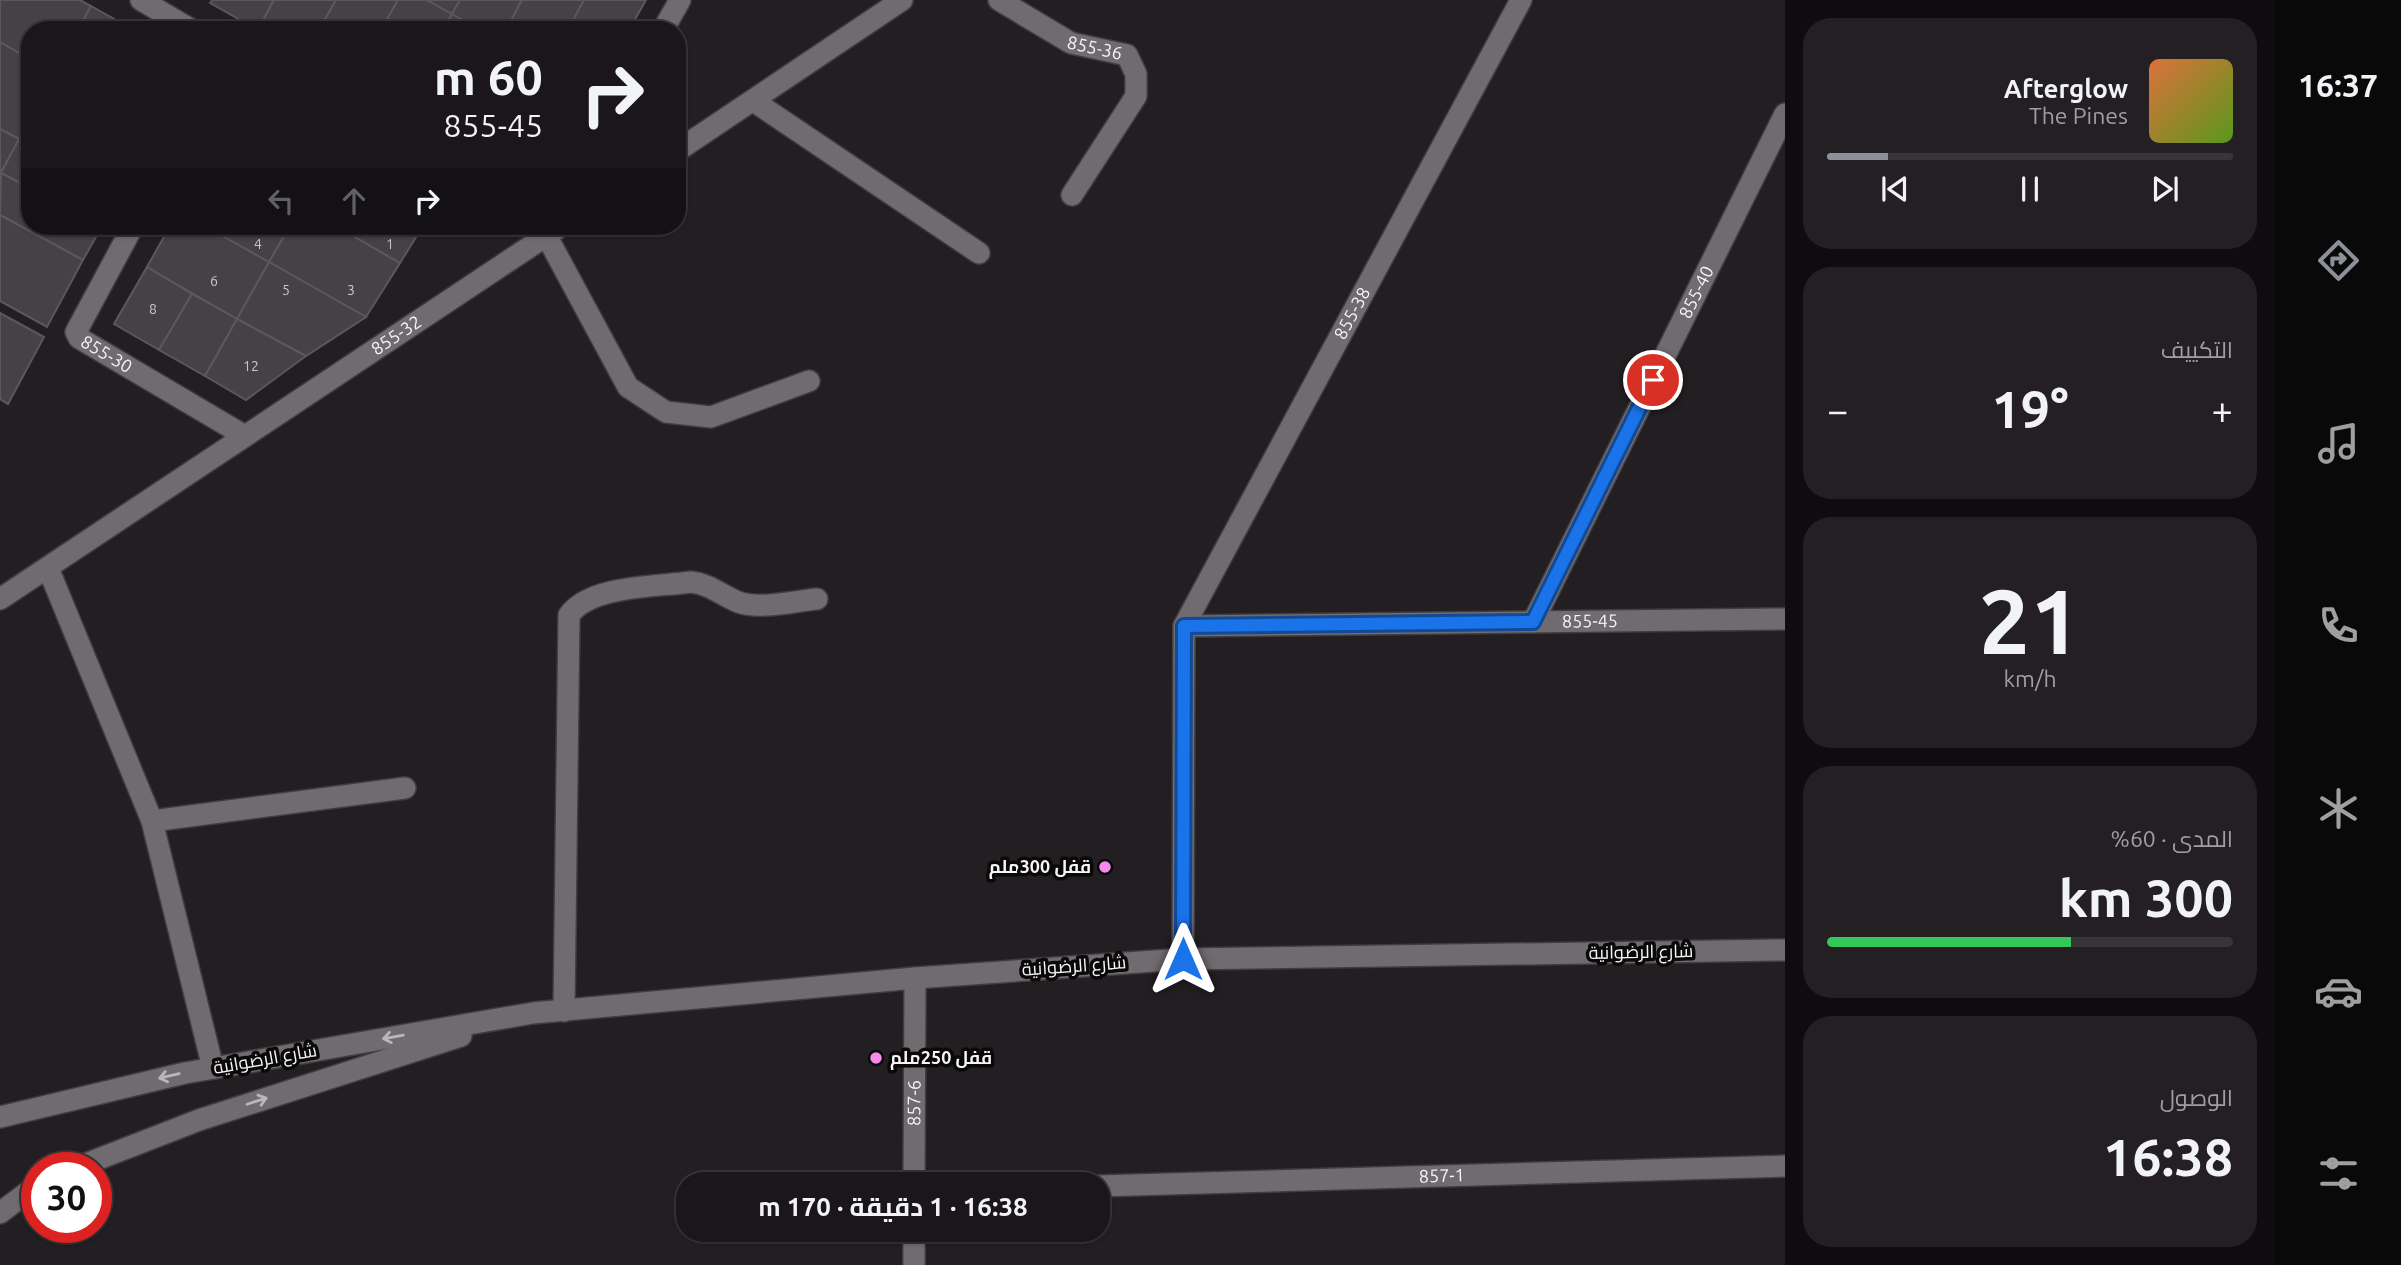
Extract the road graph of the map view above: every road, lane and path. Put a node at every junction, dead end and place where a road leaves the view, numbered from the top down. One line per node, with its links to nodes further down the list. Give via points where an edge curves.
1 (141, 0): 6 (street)
2 (680, 0): 7 (street)
3 (902, 0): 8 (street)
4 (999, 0): 11 (street, 855-36, via 1071,43 1127,55 1136,74 1136,96)
5 (1521, 0): 23 (street, 855-38)
6 (177, 21)
7 (668, 21)
8 (755, 102): 10 (street); 15 (street)
9 (1785, 114): 22 (street, 855-40)
10 (686, 145)
11 (1072, 195)
12 (128, 235): 17 (street, 855-30, via 76,332 79,338)
13 (537, 235): 17 (street, 855-32)
14 (551, 235): 16 (street, via 628,387 666,412 712,417)
15 (979, 253)
16 (809, 381)
17 (245, 436): 18 (street, 855-32)
18 (48, 568): 19 (street, 855-32); 25 (street)
19 (0, 599)
20 (817, 599): 29 (street, via 752,605 707,584 691,582 594,595 577,604 569,615)
21 (1785, 619): 22 (street, 855-45)
22 (1533, 622): 23 (street, 855-45)
23 (1184, 626): 27 (street)
24 (405, 788): 25 (street)
25 (152, 821): 31 (street)
26 (1785, 950): 27 (street, شارع الرضوانية)
27 (1183, 959): 28 (street, شارع الرضوانية)
28 (915, 978): 29 (street, شارع الرضوانية); 35 (street, 857-6)
29 (564, 1011): 30 (street, شارع الرضوانية)
30 (533, 1013): 31 (street, شارع الرضوانية, one-way to 31); 33 (street, شارع الرضوانية, one-way to 30, via 199,1120)
31 (213, 1068): 32 (street, شارع الرضوانية, one-way to 32)
32 (0, 1117)
33 (112, 1154)
34 (1785, 1166): 36 (street, 857-1)
35 (914, 1172)
36 (1110, 1186)
37 (21, 1197): 38 (street)
38 (0, 1213)
39 (914, 1242): 40 (street)
40 (915, 1265)

